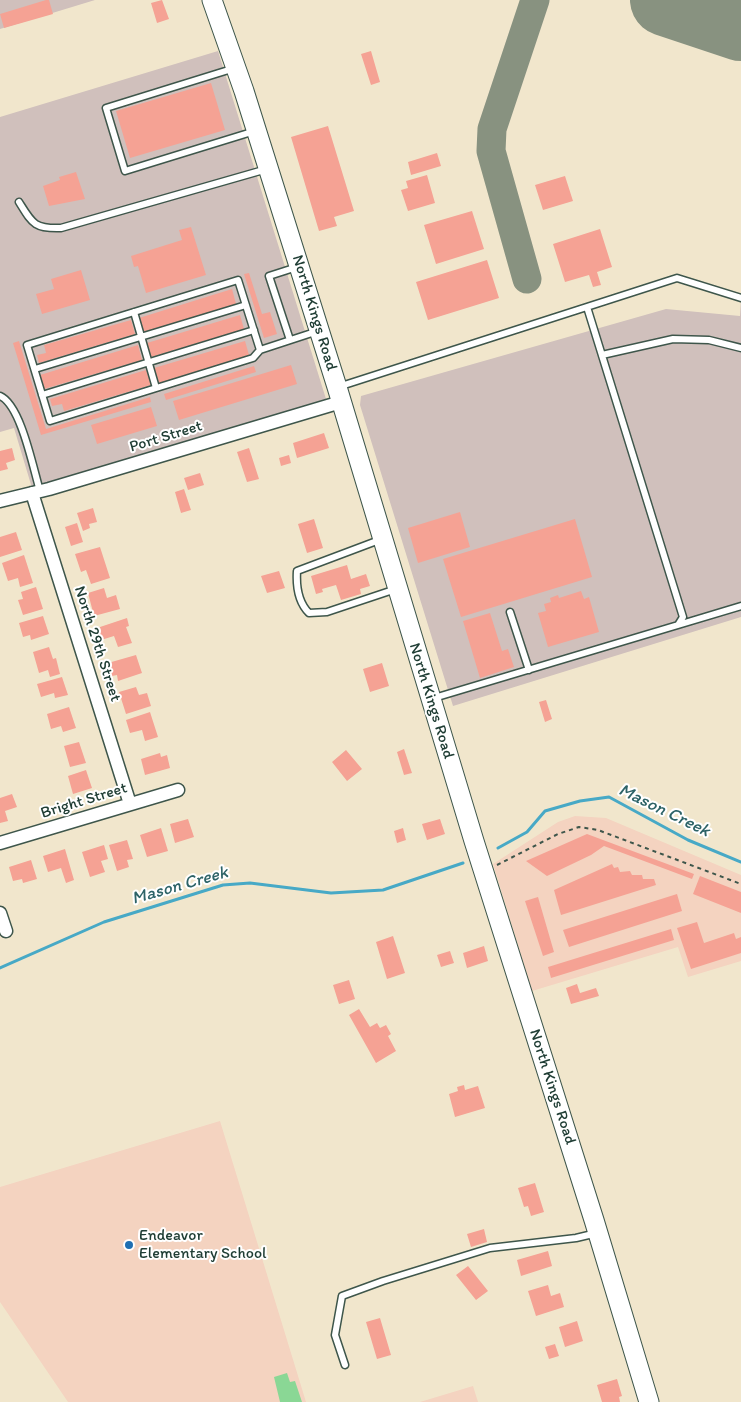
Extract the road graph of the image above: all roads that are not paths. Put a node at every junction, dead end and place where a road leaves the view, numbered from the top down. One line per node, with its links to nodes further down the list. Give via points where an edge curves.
1 (212, 0): 2 (main road, North Kings Road)
2 (236, 68): 3 (main road, North Kings Road); 3 (lane, via 106,108 125,171)
3 (256, 130): 4 (main road, North Kings Road)
4 (268, 169): 5 (lane, via 61,228 48,229 32,223); 6 (main road, North Kings Road)
5 (19, 202)
6 (299, 267): 12 (main road, North Kings Road); 14 (lane, via 269,276)
7 (741, 298): 9 (lane, via 677,278)
8 (246, 305): 10 (lane, via 238,280); 11 (lane); 13 (lane)
9 (587, 307): 17 (lane); 21 (lane)
10 (134, 312): 13 (lane); 19 (lane, via 27,345)
11 (254, 330): 16 (lane); 18 (lane)
12 (319, 330): 14 (lane); 21 (main road, North Kings Road)
13 (142, 337): 18 (lane); 19 (lane)
14 (290, 340): 16 (lane)
15 (741, 348): 17 (lane, via 709,340 673,339)
16 (260, 350): 20 (lane, via 253,358)
17 (602, 355): 30 (lane, via 683,617)
18 (149, 362): 20 (lane); 22 (lane)
19 (34, 369): 22 (lane)
20 (156, 388): 22 (lane, via 50,421)
21 (339, 394): 24 (street, Port Street); 26 (main road, North Kings Road)
22 (42, 395)
23 (0, 396): 24 (lane, via 15,410)
24 (36, 492): 25 (street, Port Street); 34 (street, North 29th Street)
25 (0, 501)
26 (383, 539): 27 (main road, North Kings Road); 27 (lane, via 297,571 301,605 308,614 327,612)
27 (397, 590): 32 (main road, North Kings Road)
28 (741, 606): 30 (lane)
29 (510, 612): 31 (lane)
30 (678, 625): 31 (lane)
31 (529, 670): 32 (lane)
32 (431, 699): 38 (main road, North Kings Road)
33 (178, 790): 34 (street, Bright Street)
34 (130, 804): 35 (street, Bright Street)
35 (0, 843)
36 (0, 913): 37 (street)
37 (6, 931)
38 (598, 1233): 39 (lane, via 490,1248 342,1296 336,1335); 40 (main road, North Kings Road)
39 (345, 1364)
40 (649, 1402)

